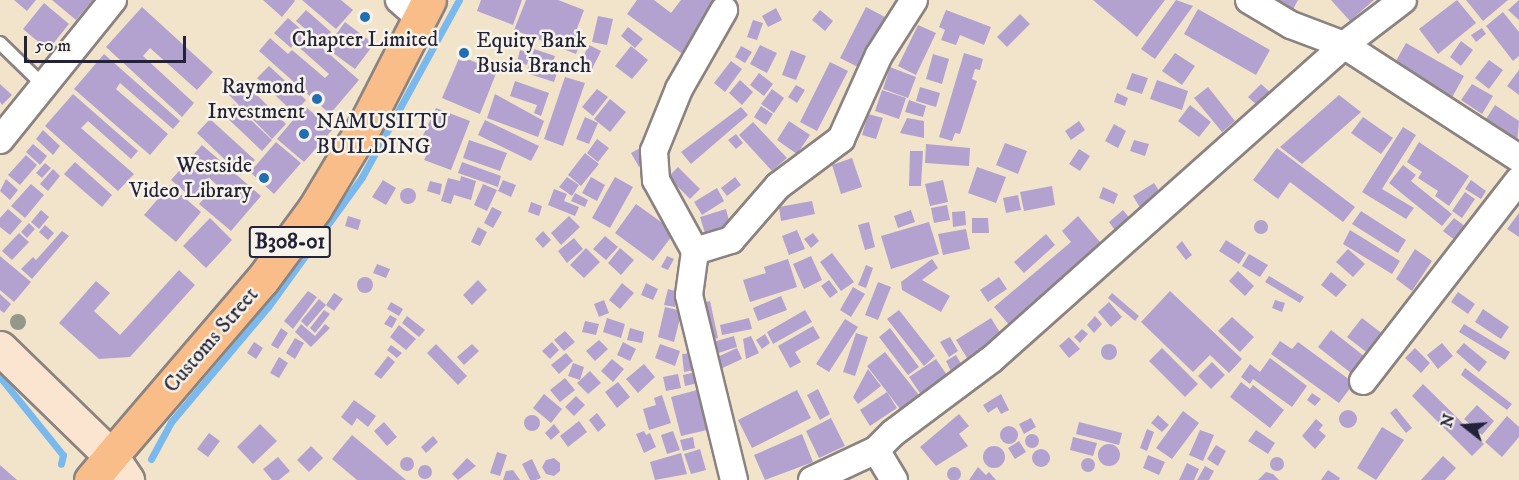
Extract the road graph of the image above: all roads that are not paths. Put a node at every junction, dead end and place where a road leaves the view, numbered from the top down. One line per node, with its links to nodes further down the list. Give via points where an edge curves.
1 (113, 0): 9 (street)
2 (914, 0): 13 (street, via 879,55 841,139 778,186 731,240)
3 (1249, 0): 8 (street, via 1291,25)
4 (1403, 0): 8 (street)
5 (416, 6): 17 (highway, Customs Street / B308-01, via 366,123 315,208)
6 (724, 10): 13 (street, via 679,89 654,151 656,180)
7 (0, 43): 9 (lane)
8 (1344, 45): 11 (street); 16 (street, via 992,359 892,433)
9 (44, 86): 10 (street)
10 (0, 140)
11 (1519, 158)
12 (1519, 180): 15 (street)
13 (695, 251): 18 (street, via 689,295)
14 (0, 348): 17 (main road)
15 (1363, 381)
16 (876, 450): 19 (street); 20 (street)
17 (110, 472)
18 (734, 480)
19 (812, 480)
20 (894, 480)

